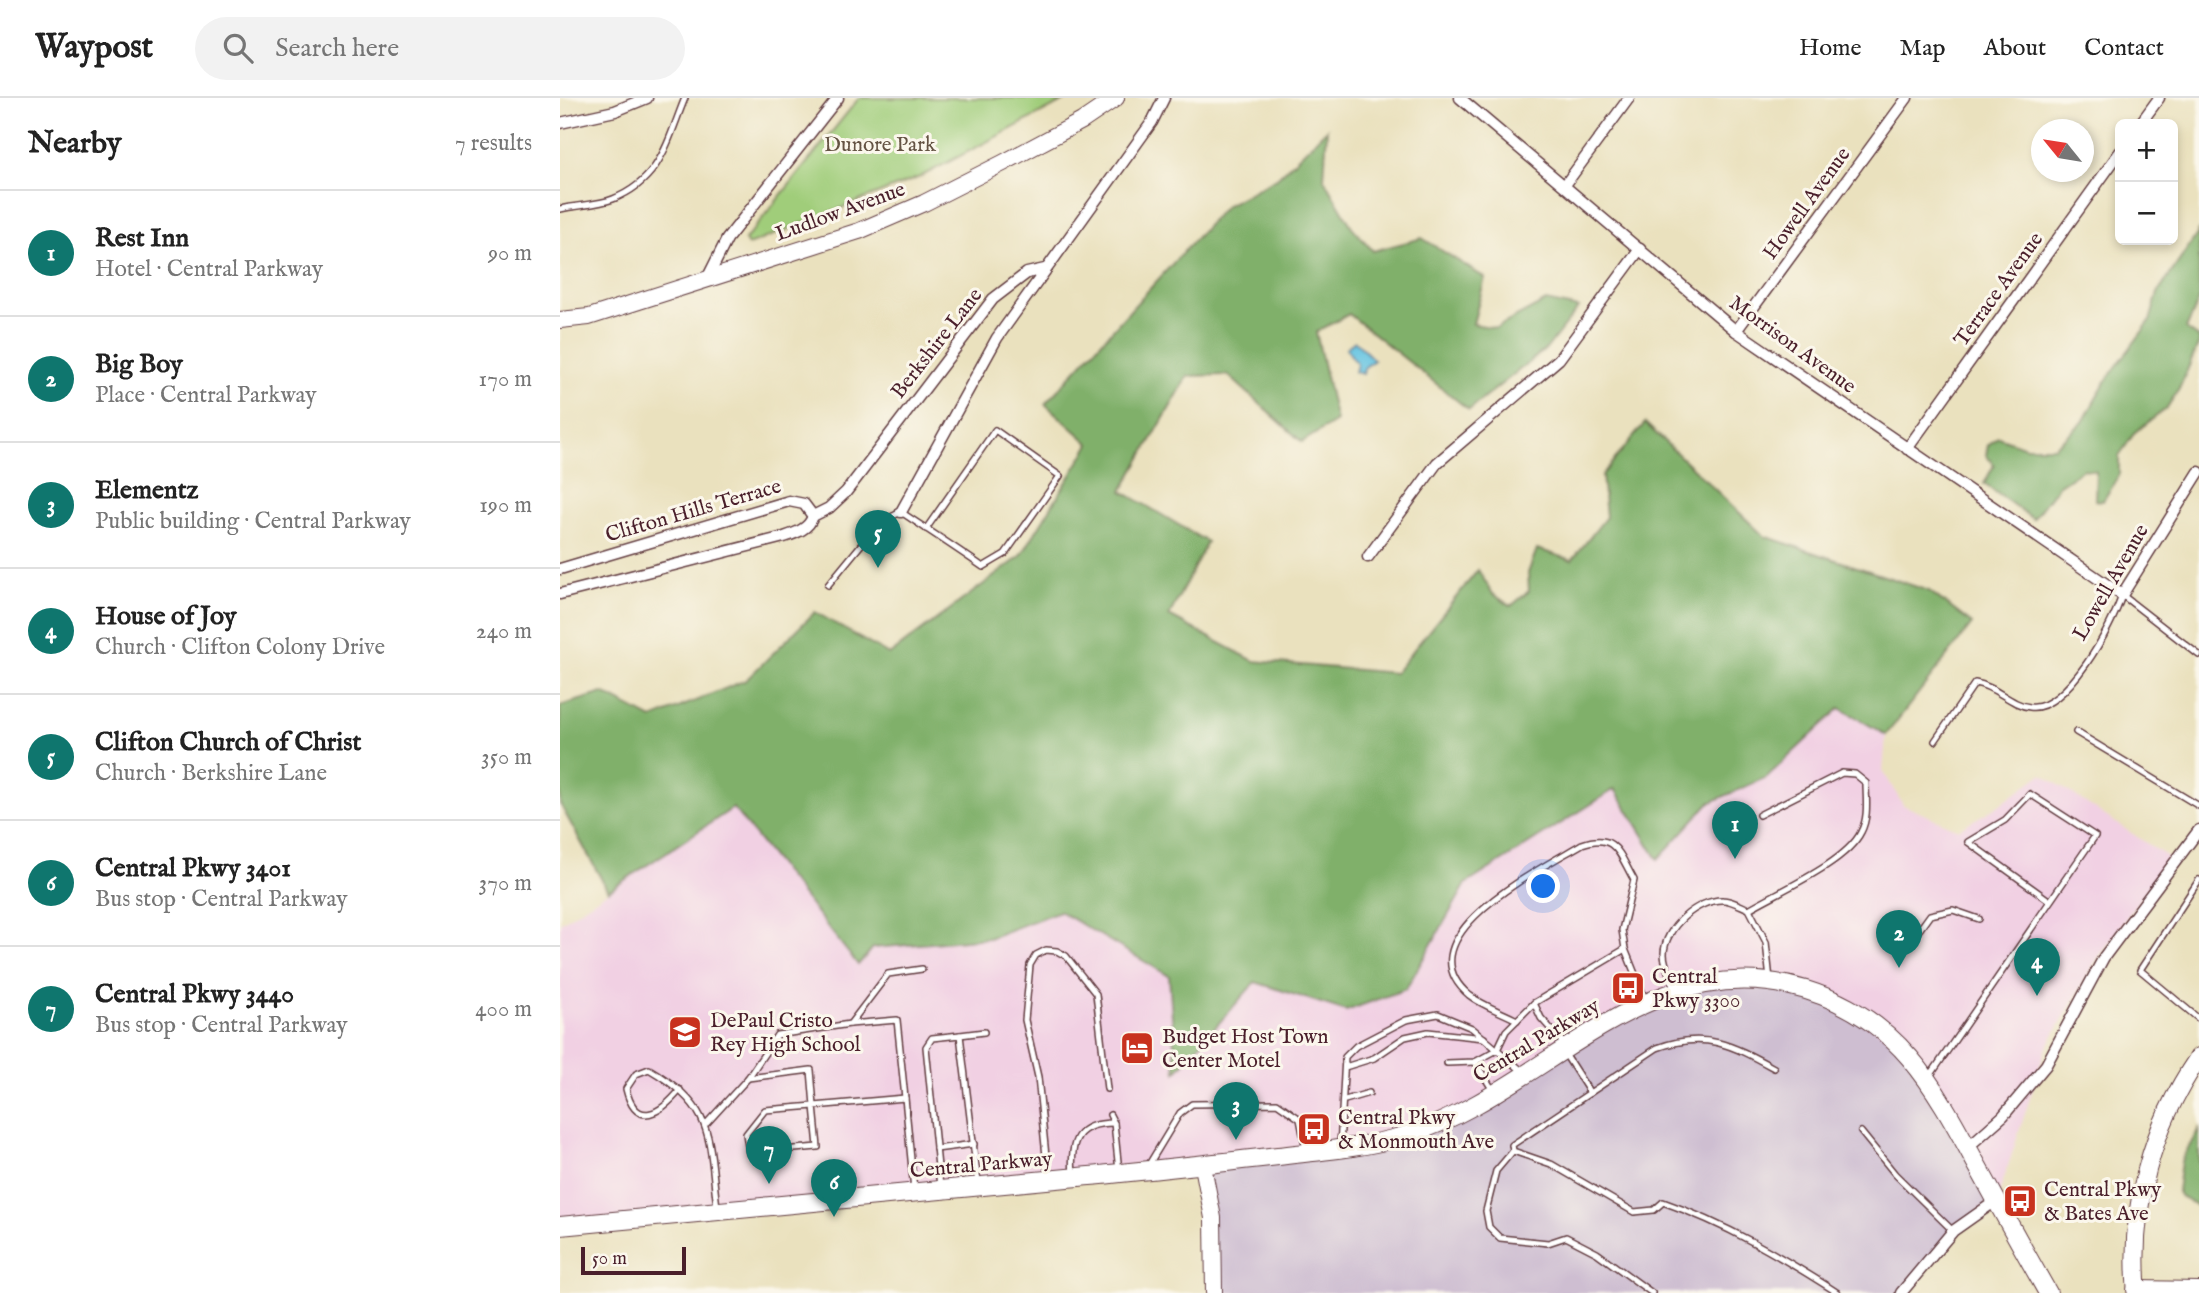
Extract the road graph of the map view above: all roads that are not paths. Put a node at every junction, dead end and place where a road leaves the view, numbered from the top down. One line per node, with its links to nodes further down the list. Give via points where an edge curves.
1 (647, 98): 11 (street, via 615,111)
2 (685, 98): 14 (lane, via 658,165 642,184 611,200)
3 (838, 98): 17 (street, via 727,239)
4 (1116, 98): 17 (main road, Ludlow Avenue, via 1082,121 924,203 859,231)
5 (1164, 98): 16 (street, Berkshire Lane, via 1152,122)
6 (1460, 98): 13 (street, Morrison Avenue)
7 (1629, 98): 13 (street)
8 (1907, 98): 19 (street, Howell Avenue)
9 (2159, 98): 10 (street)
10 (2144, 119)
11 (560, 123)
12 (2115, 159): 20 (street, Terrace Avenue)
13 (1565, 185): 15 (street, Morrison Avenue)
14 (560, 209)
15 (1640, 248): 19 (street, Morrison Avenue); 25 (street, via 1559,359 1437,463)
16 (1045, 269): 22 (street, via 998,338); 23 (street, Berkshire Lane, via 1027,273 993,299 846,492 829,509)
17 (708, 277): 18 (main road, Ludlow Avenue, via 589,317)
18 (560, 320)
19 (1736, 331): 20 (street, Morrison Avenue)
20 (1907, 449): 29 (street, Morrison Avenue)
21 (2199, 472): 29 (street, Lowell Avenue)
22 (901, 512): 24 (lane); 27 (lane, via 879,523)
23 (813, 516): 26 (street, Clifton Hills Terrace, via 804,504 789,501); 28 (street, via 800,531 784,537)
24 (926, 529): 24 (lane, via 983,567 1005,554 1060,476 995,430)
25 (1368, 556)
26 (560, 569)
27 (828, 585)
28 (560, 594)
29 (2122, 595): 30 (lane); 32 (lane, Lowell Avenue, via 2116,616 2070,686 2047,705 2026,707 1986,684 1975,683)
30 (2199, 655)
31 (2076, 732): 33 (lane)
32 (1935, 741)
33 (2199, 806)
34 (1759, 815): 38 (lane, via 1842,773 1855,774 1866,783 1861,833 1839,857)
35 (2198, 834): 76 (street, via 2104,957 2046,1065 2003,1116)
36 (2199, 880): 47 (lane, via 2140,970)
37 (2050, 901): 37 (lane, via 2095,836 2030,794 2005,820 1968,842); 62 (lane)
38 (1749, 909): 43 (lane, via 1766,942); 44 (lane, via 1725,900 1688,912 1664,954)
39 (1979, 919): 40 (lane, via 1953,910 1930,915 1909,944)
40 (1899, 948)
41 (1625, 949): 45 (lane); 46 (lane); 48 (lane, via 1622,930 1634,880 1615,847 1598,838 1571,850 1471,916 1452,944 1452,970 1469,994)
42 (922, 969): 49 (lane, via 888,974)
43 (1770, 983): 44 (main road, Central Parkway, via 1718,982); 62 (main road, Central Parkway, via 1807,990 1850,1008 1898,1043)
44 (1675, 991): 45 (main road, Central Parkway)
45 (1646, 1002): 53 (main road, Central Parkway)
46 (1534, 1003): 48 (lane); 53 (lane)
47 (2199, 1019)
48 (1517, 1020): 54 (lane)
49 (850, 1024): 61 (lane, via 777,1035); 68 (lane, via 897,1020)
50 (984, 1032): 51 (lane)
51 (960, 1035): 75 (lane); 78 (lane, via 932,1038 926,1047)
52 (1484, 1038): 54 (lane); 58 (lane, via 1427,1032 1405,1037 1374,1058); 58 (lane, via 1438,1014 1406,1020 1356,1046 1345,1057)
53 (1565, 1049): 60 (main road, Central Parkway); 67 (lane)
54 (1497, 1050): 56 (lane); 60 (lane)
55 (2199, 1057): 93 (main road, via 2173,1099 2149,1159 2134,1243)
56 (1475, 1062): 57 (lane); 65 (lane)
57 (1447, 1063)
58 (1345, 1067): 69 (lane)
59 (1774, 1068): 67 (lane, via 1719,1042 1686,1039 1657,1048)
60 (1525, 1073): 65 (main road, Central Parkway)
61 (748, 1078): 70 (lane, via 811,1070); 72 (lane)
62 (1928, 1079): 76 (main road, Central Parkway)
63 (1107, 1089): 85 (lane, via 1096,994 1066,956 1046,950 1030,965 1025,1020 1038,1077)
64 (680, 1090): 64 (lane, via 649,1069 636,1074 626,1089 637,1111 650,1114 663,1110); 72 (lane)
65 (1494, 1092): 77 (main road, Central Parkway, via 1405,1136)
66 (1369, 1093): 69 (lane)
67 (1590, 1093): 79 (lane, via 1512,1145)
68 (905, 1098): 70 (lane); 88 (lane)
69 (1345, 1100): 77 (lane)
70 (814, 1106): 70 (lane, via 818,1147 749,1153 746,1134 765,1110)
71 (1110, 1115): 73 (lane)
72 (707, 1123): 90 (lane)
73 (1114, 1123): 83 (lane); 84 (lane, via 1087,1128 1075,1139)
74 (1861, 1132): 92 (lane, via 1895,1174)
75 (974, 1144): 78 (lane); 86 (lane)
76 (1968, 1147): 89 (main road, Central Parkway)
77 (1340, 1148): 80 (main road, Central Parkway)
78 (936, 1149): 87 (lane)
79 (1513, 1151): 96 (lane, via 1496,1171 1486,1211 1489,1227 1500,1238 1548,1243 1566,1237); 97 (lane, via 1551,1164 1634,1212 1654,1210 1664,1202 1704,1216)
80 (1307, 1152): 81 (main road, Central Parkway); 82 (lane, via 1300,1119 1277,1103 1192,1104 1180,1113)
81 (1203, 1166): 82 (main road, Central Parkway); 95 (main road, via 1213,1218)
82 (1145, 1171): 83 (main road, Central Parkway)
83 (1119, 1174): 84 (main road, Central Parkway)
84 (1073, 1178): 85 (main road, Central Parkway)
85 (1048, 1180): 86 (main road, Central Parkway)
86 (979, 1186): 87 (main road, Central Parkway)
87 (940, 1190): 88 (main road, Central Parkway)
88 (914, 1193): 90 (main road, Central Parkway)
89 (1997, 1200): 92 (street); 99 (main road, Central Parkway)
90 (718, 1210): 91 (main road, Central Parkway)
91 (560, 1226)
92 (1953, 1231): 98 (street)
93 (2136, 1291): 94 (main road)
94 (2199, 1291)
95 (1214, 1293)
96 (1652, 1293)
97 (1838, 1293)
98 (1901, 1293)
99 (2048, 1293)

